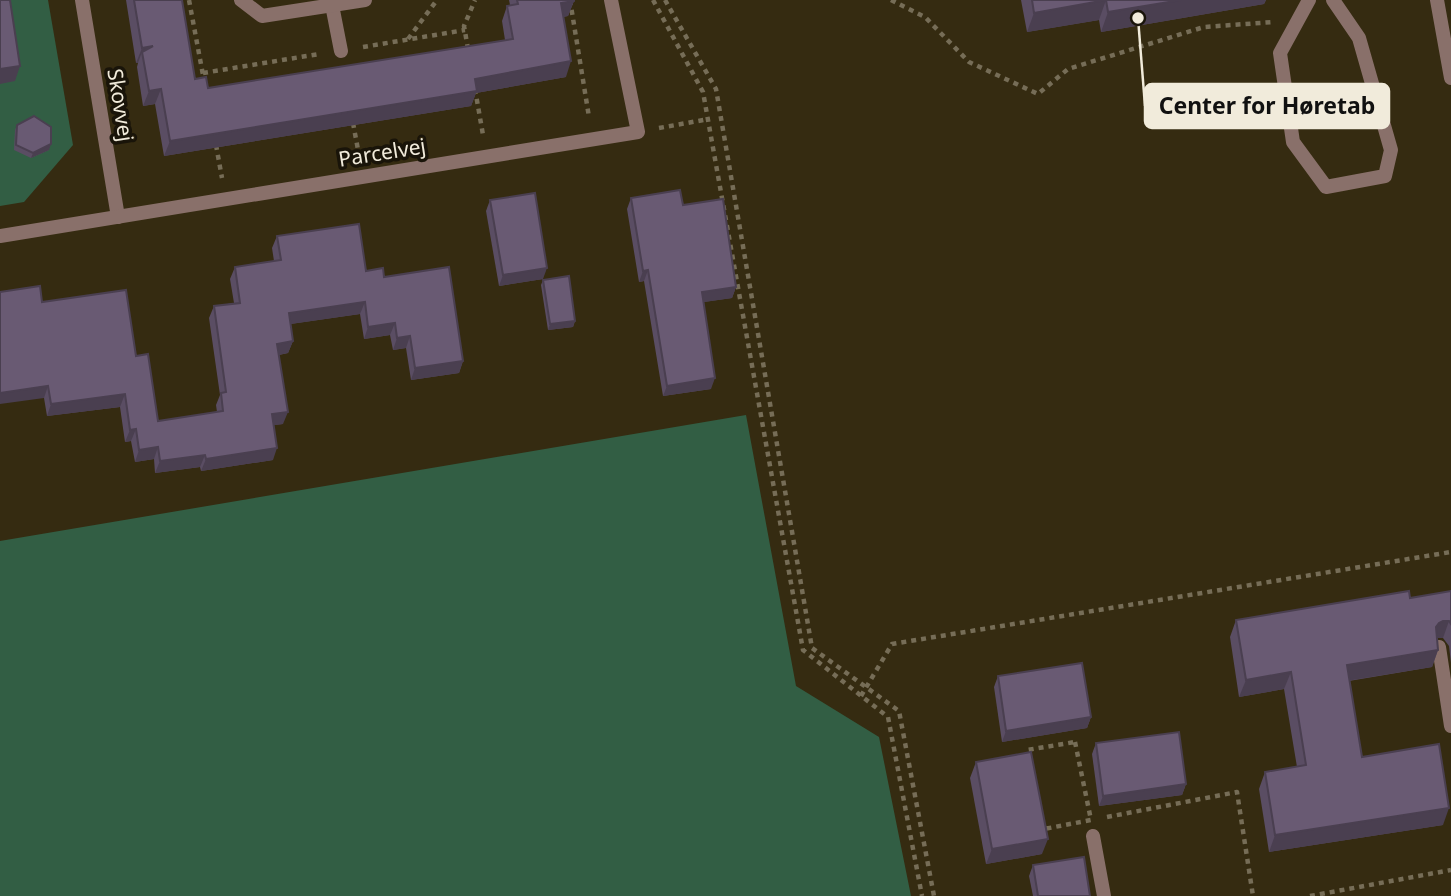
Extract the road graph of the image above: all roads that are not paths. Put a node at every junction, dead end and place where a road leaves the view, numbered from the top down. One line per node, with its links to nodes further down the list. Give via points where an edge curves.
1 (82, 0): 11 (street, Skovvej)
2 (241, 0): 8 (street, via 262,16)
3 (365, 0): 8 (street)
4 (611, 0): 11 (street, Parcelvej, via 638,132)
5 (1309, 0): 6 (street, via 1280,53 1293,142 1326,187 1385,176 1391,150 1359,38)
6 (1333, 0)
7 (1437, 0): 10 (street)
8 (332, 3): 9 (street)
9 (341, 51)
10 (1451, 78)
11 (118, 217): 12 (street, Parcelvej)
12 (0, 236)
13 (1439, 647): 14 (street)
14 (1451, 726)
15 (1093, 836): 16 (street)
16 (1104, 896)

